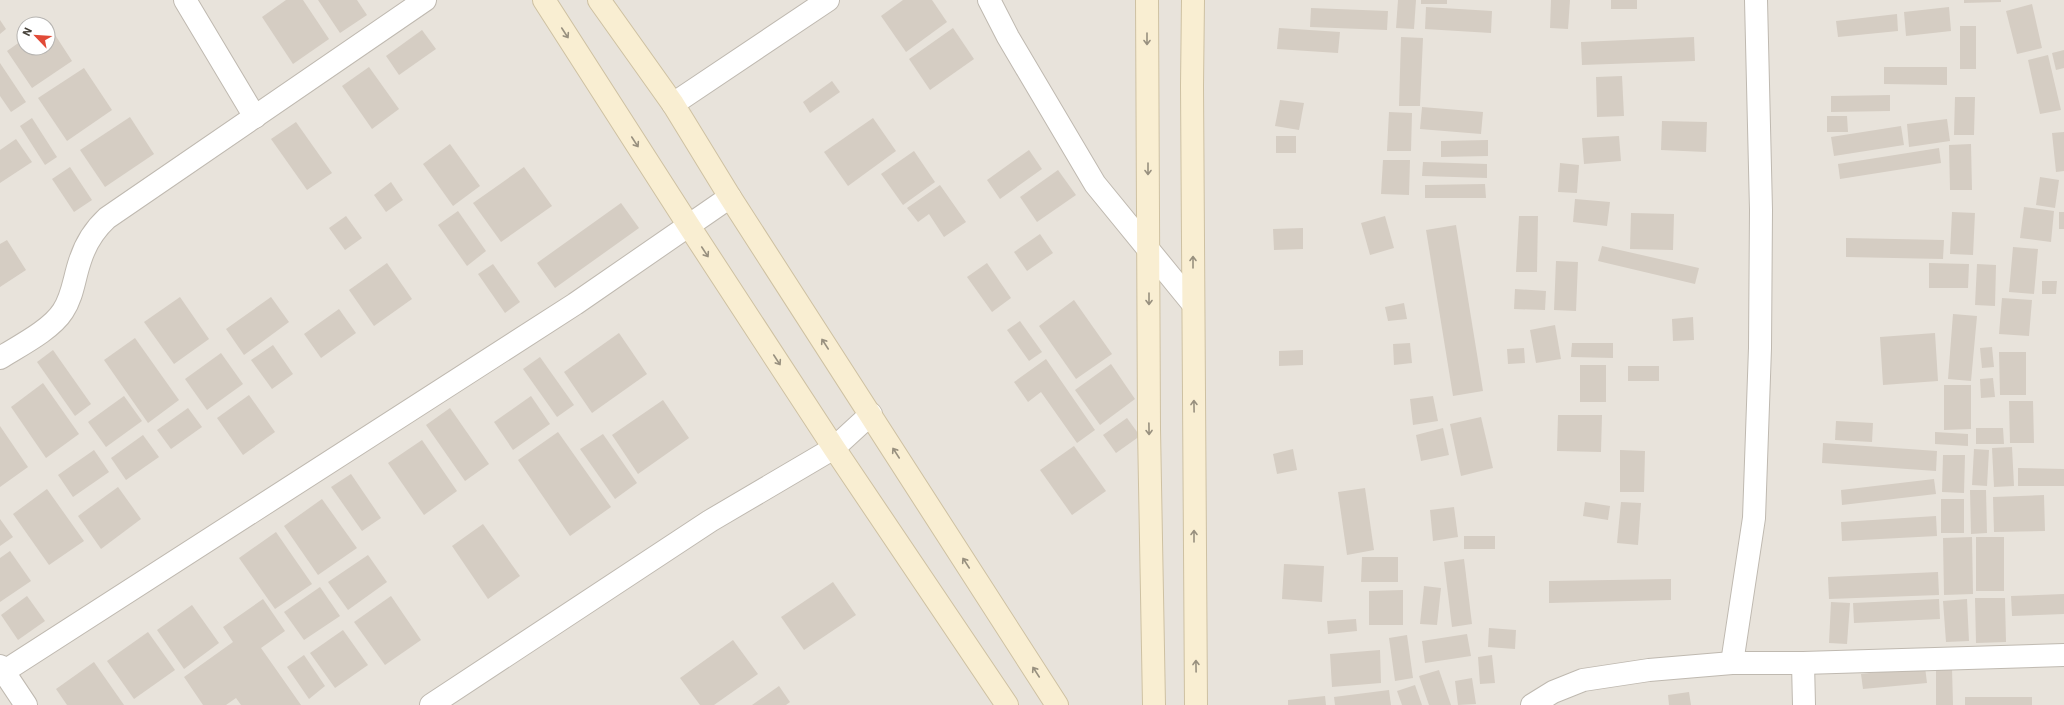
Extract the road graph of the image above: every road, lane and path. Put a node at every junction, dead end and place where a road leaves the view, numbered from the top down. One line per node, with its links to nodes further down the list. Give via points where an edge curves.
1 (185, 0): 11 (street)
2 (424, 0): 11 (street)
3 (544, 0): 13 (main road, one-way to 13)
4 (599, 0): 10 (main road)
5 (828, 0): 10 (street)
6 (989, 0): 14 (street, via 1094,184)
7 (1147, 0): 14 (main road, one-way to 14)
8 (1193, 0): 15 (main road, one-way to 8)
9 (1756, 0): 20 (street, via 1761,210 1760,348 1754,518)
10 (673, 104): 12 (main road)
11 (255, 117): 16 (street, via 96,228 80,261 68,302 62,312 40,332)
12 (730, 197): 13 (street); 17 (main road, one-way to 12)
13 (689, 226): 18 (main road, one-way to 18); 22 (street, via 575,304)
14 (1148, 250): 15 (street); 23 (main road, one-way to 23)
15 (1193, 304): 28 (main road, one-way to 15)
16 (0, 358)
17 (871, 414): 18 (street); 27 (main road, one-way to 17)
18 (834, 448): 25 (street, via 710,521); 26 (main road)
19 (2064, 655): 21 (street)
20 (1732, 663): 21 (street); 29 (street, via 1649,670 1583,680 1553,692)
21 (1803, 663): 30 (street)
22 (1, 670): 24 (street)
23 (1150, 702)
24 (26, 705)
25 (431, 705)
26 (1007, 705)
27 (1057, 705)
28 (1196, 705)
29 (1532, 705)
30 (1804, 705)

